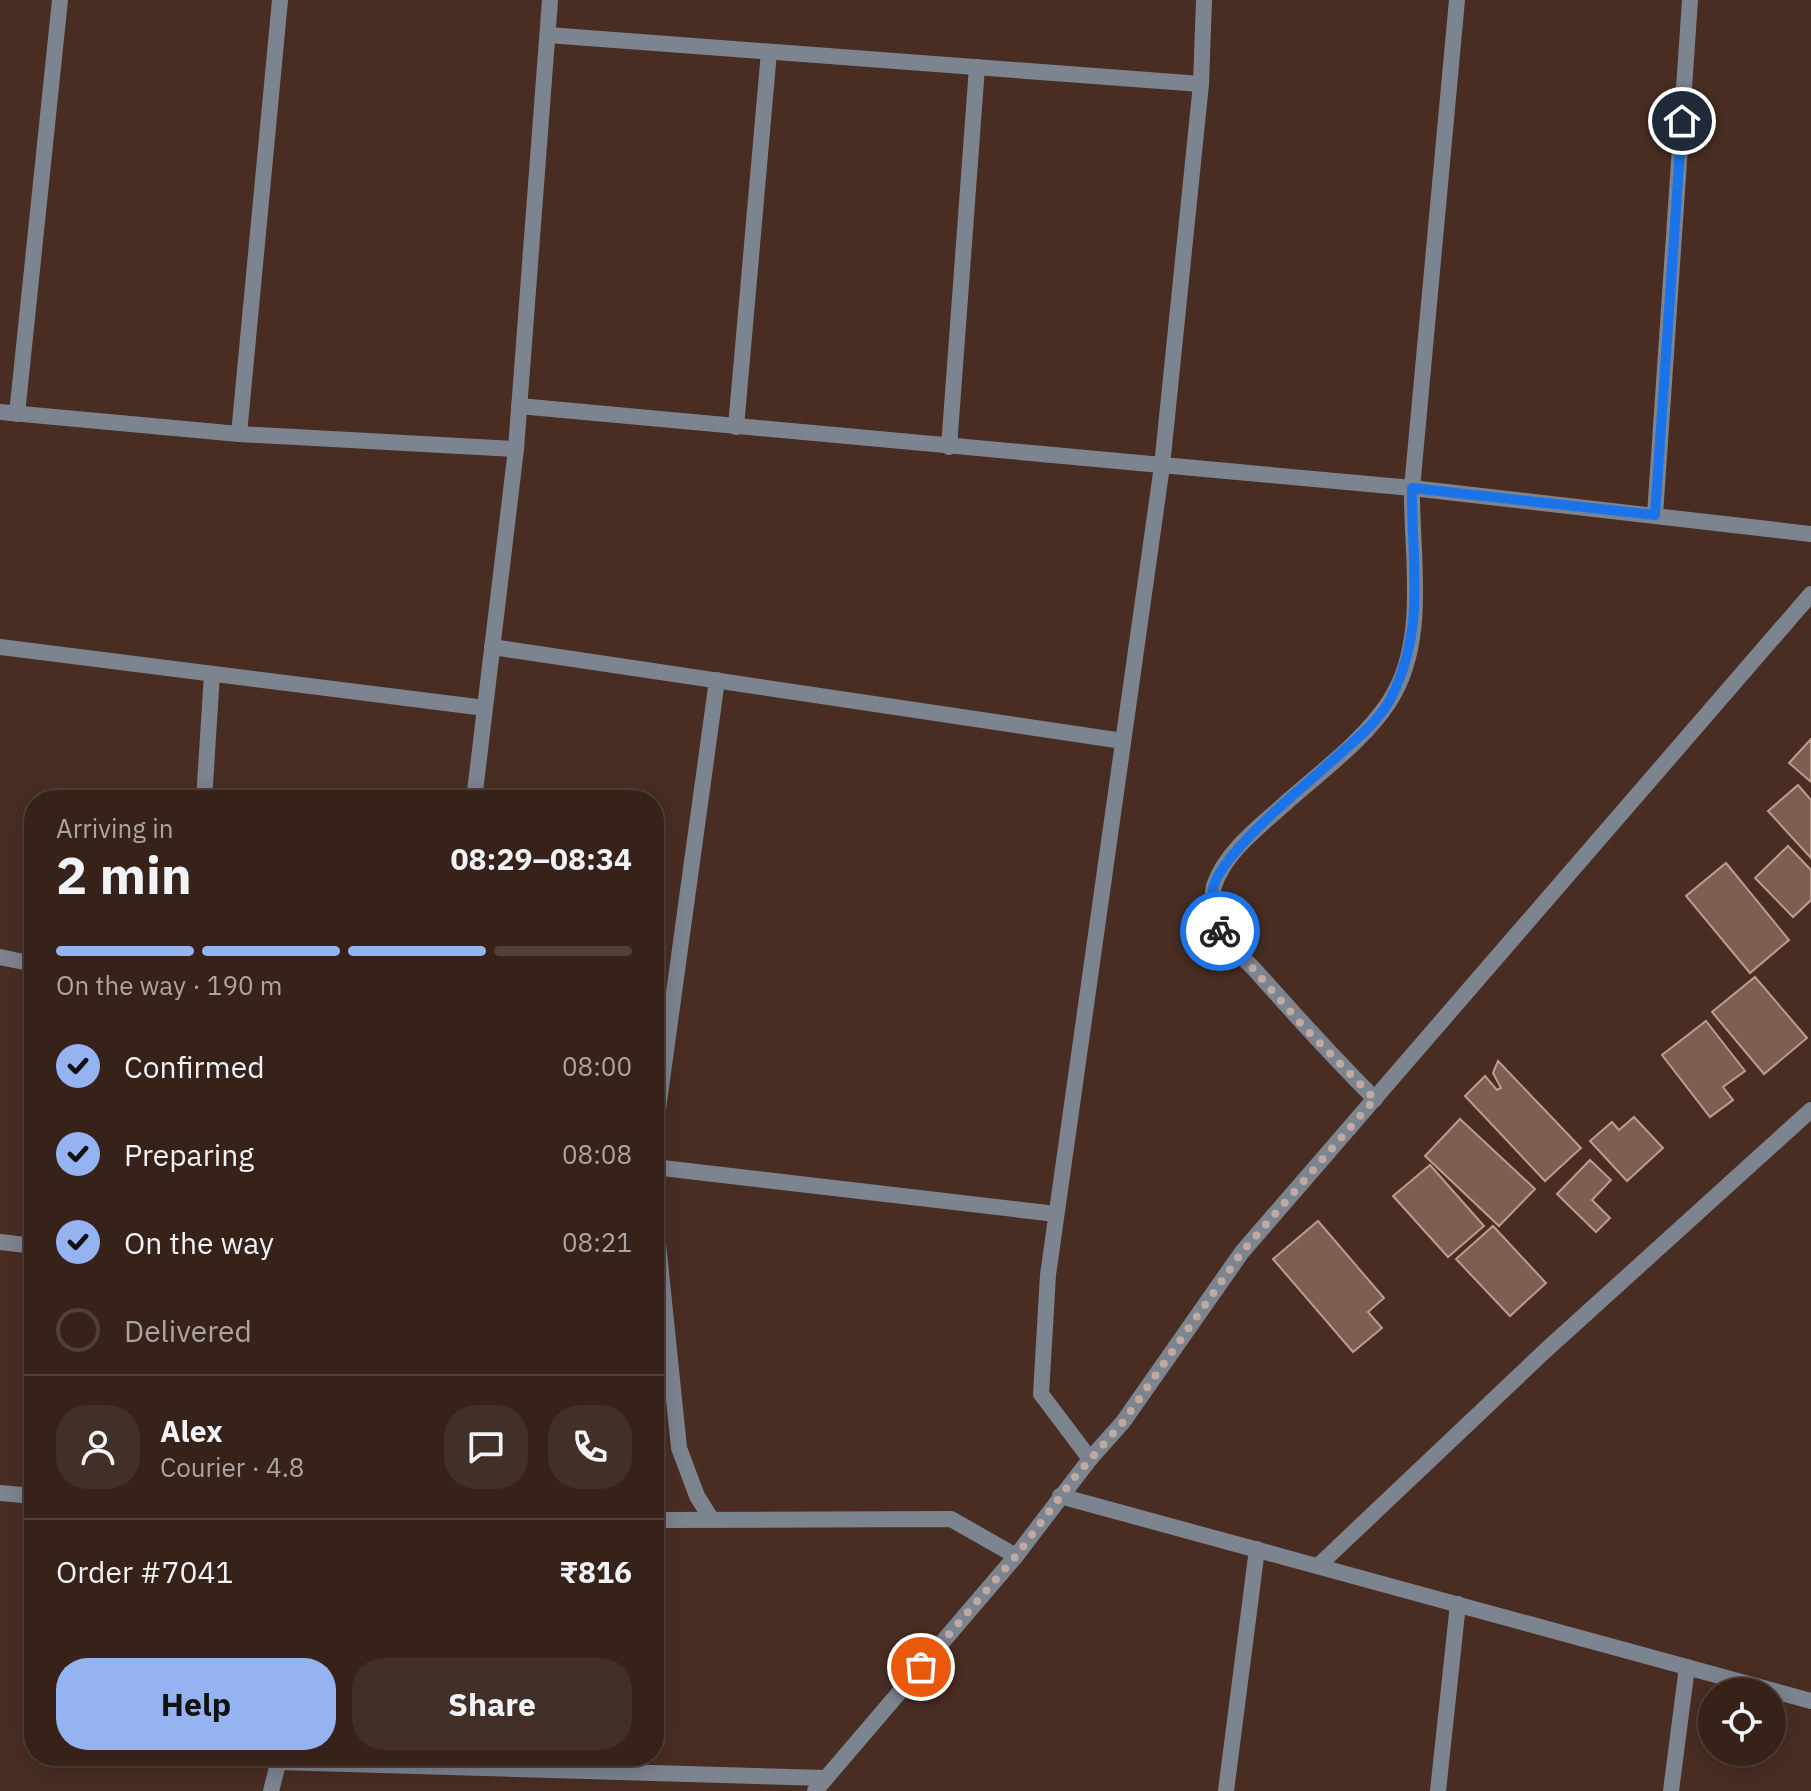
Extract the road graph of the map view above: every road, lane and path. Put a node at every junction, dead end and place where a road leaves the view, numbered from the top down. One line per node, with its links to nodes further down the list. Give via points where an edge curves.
1 (60, 0): 12 (street)
2 (280, 0): 14 (street)
3 (550, 0): 7 (street)
4 (1204, 0): 10 (street)
5 (1457, 0): 18 (street)
6 (1690, 0): 19 (street)
7 (548, 35): 8 (street); 11 (street)
8 (769, 52): 9 (street); 13 (street)
9 (977, 67): 10 (street); 15 (street)
10 (1201, 84): 17 (street)
11 (519, 406): 13 (street); 16 (street)
12 (9, 413): 14 (street)
13 (736, 427): 15 (street)
14 (239, 434): 16 (street)
15 (949, 447): 17 (street)
16 (516, 449): 23 (street)
17 (1162, 466): 18 (street); 27 (street)
18 (1412, 488): 19 (street); 33 (street, via 1415,622 1390,702 1358,738 1244,841 1213,889 1219,931)
19 (1655, 515): 20 (street)
20 (1811, 534)
21 (1811, 594): 33 (street)
22 (0, 647): 24 (street)
23 (492, 647): 25 (street); 26 (street)
24 (212, 674): 26 (street); 28 (street)
25 (717, 680): 27 (street); 32 (street)
26 (485, 708): 29 (street)
27 (1123, 741): 36 (street)
28 (205, 790)
29 (475, 790)
30 (0, 957): 31 (street)
31 (24, 962)
32 (664, 1065)
33 (1375, 1099): 40 (street, via 1242,1252 1123,1422)
34 (1811, 1110): 48 (street)
35 (664, 1168): 36 (street)
36 (1056, 1214): 40 (street, via 1041,1394)
37 (0, 1242): 38 (street)
38 (24, 1245)
39 (664, 1302): 45 (street, via 679,1448)
40 (1090, 1459): 43 (street)
41 (0, 1493): 42 (street)
42 (24, 1495)
43 (1060, 1496): 46 (street); 47 (street)
44 (664, 1520): 45 (street)
45 (712, 1520): 47 (street, via 951,1519)
46 (1257, 1549): 48 (street); 56 (street)
47 (1016, 1556): 54 (street)
48 (1318, 1566): 49 (street)
49 (1458, 1604): 50 (street); 57 (street)
50 (1687, 1667): 51 (street); 58 (street)
51 (1811, 1701)
52 (277, 1766): 55 (street)
53 (425, 1766): 54 (street)
54 (820, 1785)
55 (271, 1791)
56 (1226, 1791)
57 (1438, 1791)
58 (1671, 1791)

